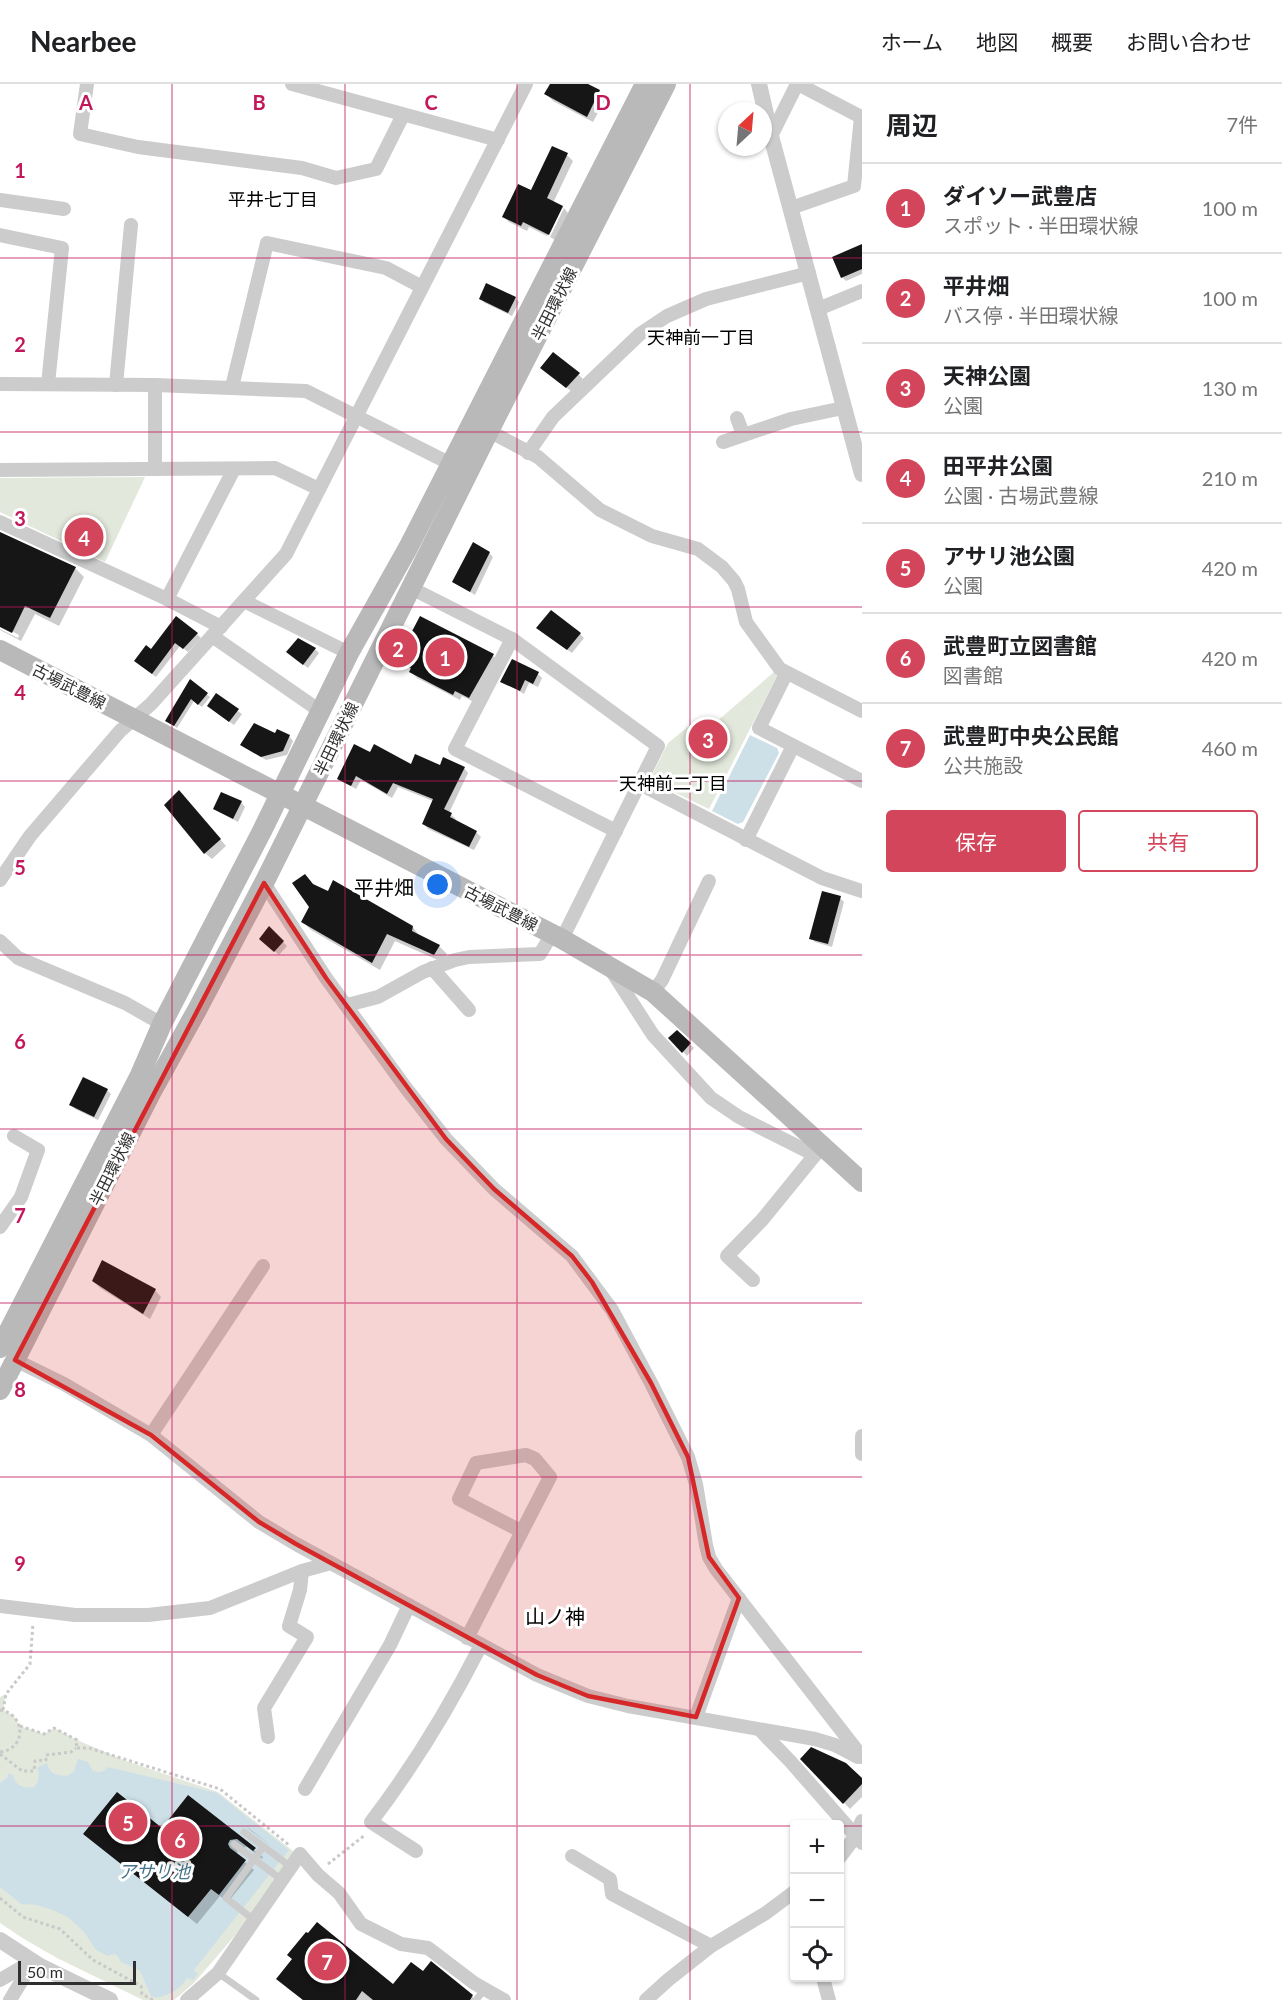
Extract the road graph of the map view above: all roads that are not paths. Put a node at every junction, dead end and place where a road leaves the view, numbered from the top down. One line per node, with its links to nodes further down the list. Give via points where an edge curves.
1 (87, 84): 10 (street, via 80,134 138,147 302,168 336,178 376,169)
2 (292, 84): 8 (street)
3 (526, 84): 12 (street)
4 (645, 84): 35 (main road, 半田環状線)
5 (666, 84): 31 (main road, 半田環状線)
6 (759, 84): 9 (street)
7 (798, 84): 11 (street); 15 (street, via 861,117 854,186)
8 (313, 87): 10 (street)
9 (763, 102)
10 (403, 115): 12 (street)
11 (772, 134)
12 (498, 140): 20 (street)
13 (772, 140): 15 (street)
14 (0, 200): 16 (street)
15 (791, 208): 19 (street)
16 (64, 209)
17 (131, 225): 25 (street)
18 (0, 235): 24 (street, via 62,248)
19 (809, 273): 22 (street); 34 (street, via 706,299 653,324 553,417)
20 (422, 286): 27 (street, via 386,268 267,243); 29 (street)
21 (862, 291): 22 (street)
22 (818, 309): 28 (street)
23 (0, 384): 24 (street)
24 (48, 384): 25 (street)
25 (116, 385): 26 (street)
26 (155, 385): 27 (street); 36 (street)
27 (232, 387): 29 (street, via 306,391)
28 (843, 408): 32 (street); 39 (street)
29 (357, 416): 35 (street); 40 (street)
30 (737, 418): 32 (street)
31 (489, 431): 34 (street); 42 (main road, 半田環状線)
32 (743, 434): 33 (street)
33 (723, 442)
34 (528, 453): 49 (street, via 538,457 600,510 652,536 698,549 722,567 738,589 746,622)
35 (451, 464): 48 (main road, 半田環状線)
36 (156, 469): 37 (street); 38 (street)
37 (234, 469): 40 (street, via 275,468); 43 (street)
38 (0, 470)
39 (862, 474)
40 (319, 489): 44 (street, via 286,554)
41 (0, 522): 43 (street)
42 (411, 588): 46 (street); 57 (main road, 半田環状線)
43 (167, 599): 45 (street)
44 (244, 601): 45 (street); 48 (street)
45 (216, 631): 50 (street); 52 (street)
46 (512, 639): 55 (street, via 658,746); 58 (street, via 455,749)
47 (0, 650): 52 (main road, 古場武豊線)
48 (349, 653): 50 (main road, 半田環状線)
49 (786, 674): 51 (street); 53 (street, via 759,728)
50 (320, 711): 56 (main road, 半田環状線)
51 (862, 711)
52 (134, 719): 56 (main road, 古場武豊線); 60 (street, via 30,836)
53 (793, 746): 54 (street); 59 (street)
54 (862, 781)
55 (640, 784): 58 (street); 59 (street)
56 (279, 794): 57 (main road, 古場武豊線); 71 (main road, 半田環状線)
57 (303, 806): 62 (main road, 半田環状線); 64 (main road, 古場武豊線)
58 (616, 831): 64 (street)
59 (746, 840): 63 (street, via 822,878)
60 (0, 880)
61 (709, 881): 68 (street)
62 (264, 883): 69 (street); 78 (main road, 半田環状線)
63 (862, 891)
64 (557, 937): 66 (main road, 古場武豊線); 67 (street, via 540,954 470,957)
65 (0, 941): 71 (street, via 18,958 125,1003)
66 (609, 965): 68 (main road, 古場武豊線); 73 (street, via 653,1035 711,1098 739,1117)
67 (432, 968): 69 (street, via 378,997); 70 (street)
68 (653, 992): 73 (main road, 古場武豊線)
69 (347, 1005): 86 (street, via 446,1139 494,1189 572,1256 612,1310 688,1457 709,1557)
70 (469, 1010)
71 (162, 1024): 78 (main road, 半田環状線)
72 (14, 1136): 75 (street, via 38,1150 21,1197)
73 (819, 1151): 74 (main road, 古場武豊線); 77 (street, via 727,1256)
74 (862, 1182)
75 (0, 1227)
76 (263, 1266): 80 (street)
77 (753, 1280)
78 (7, 1354): 79 (main road, 半田環状線); 80 (street)
79 (0, 1390)
80 (151, 1435): 84 (street, via 259,1522)
81 (862, 1436): 82 (street)
82 (862, 1454)
83 (521, 1531): 83 (street, via 459,1499 476,1463 526,1455 535,1459 550,1477); 89 (street)
84 (331, 1563): 85 (street); 87 (street)
85 (302, 1572): 88 (street, via 210,1608 75,1616); 93 (street, via 289,1626 307,1637 264,1708)
86 (739, 1598): 91 (street); 94 (street)
87 (409, 1605): 89 (street); 95 (street, via 390,1645)
88 (0, 1606)
89 (467, 1638): 90 (street)
90 (481, 1645): 91 (street, via 588,1696); 101 (street, via 455,1696 398,1787 371,1822)
91 (696, 1717): 92 (street)
92 (760, 1730): 94 (street, via 815,1739); 98 (street)
93 (268, 1737)
94 (862, 1758)
95 (305, 1789)
96 (862, 1821): 98 (street)
97 (244, 1832): 100 (lane)
98 (858, 1839): 102 (street)
99 (234, 1844): 104 (lane)
100 (263, 1847): 104 (lane); 105 (lane)
101 (416, 1851)
102 (844, 1853)
103 (572, 1856): 110 (street, via 610,1879 612,1893)
104 (254, 1859): 106 (lane); 108 (lane, via 226,1898)
105 (291, 1867): 106 (street); 115 (street, via 300,1854 339,1893 361,1924 401,1944 428,1948)
106 (282, 1880): 108 (street)
107 (790, 1896): 110 (street)
108 (254, 1920): 112 (street)
109 (0, 1940): 111 (street)
110 (711, 1946): 121 (street)
111 (33, 1962): 113 (street); 116 (street); 117 (street)
112 (218, 1972): 118 (street); 119 (lane)
113 (0, 1980)
114 (824, 1982): 122 (street)
115 (480, 1995): 120 (street)
116 (10, 2000)
117 (110, 2000)
118 (187, 2000)
119 (256, 2000)
120 (504, 2000)
121 (646, 2000)
122 (829, 2000)

